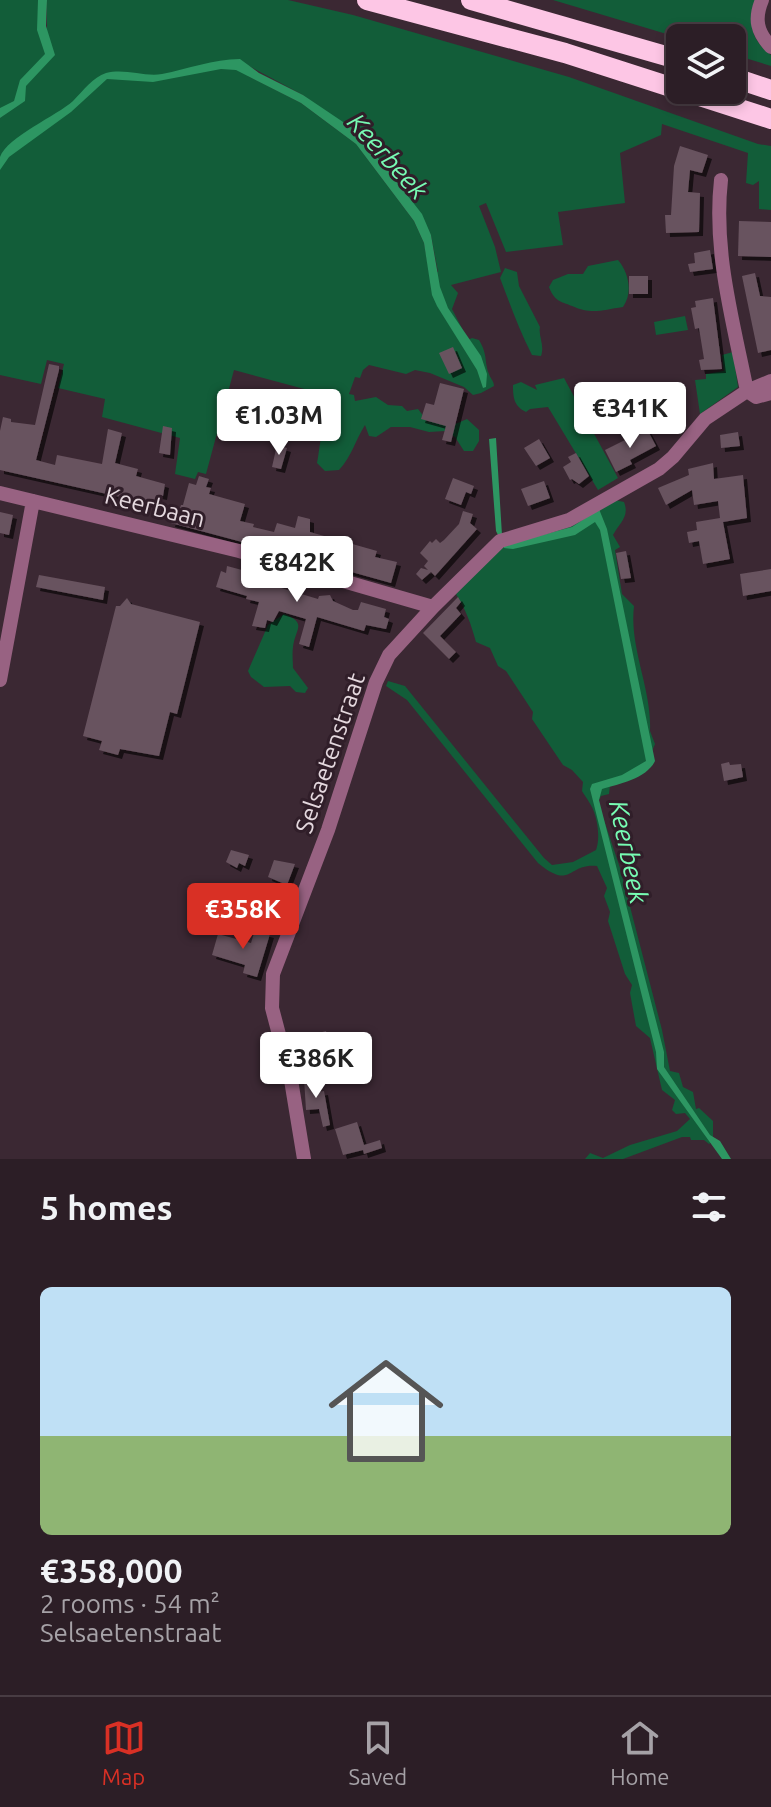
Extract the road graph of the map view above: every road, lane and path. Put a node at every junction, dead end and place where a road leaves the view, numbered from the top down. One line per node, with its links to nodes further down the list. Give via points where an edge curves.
1 (367, 0): 7 (highway)
2 (471, 0): 5 (highway)
3 (762, 0): 4 (street, via 757,24)
4 (771, 47)
5 (666, 56)
6 (746, 82): 8 (highway)
7 (666, 85)
8 (771, 90)
9 (724, 104): 10 (highway)
10 (771, 119)
11 (721, 180): 13 (street, via 721,260)
12 (771, 381): 13 (street)
13 (747, 391): 14 (street, via 756,397); 17 (street, via 705,419 659,469 569,520 500,541)
14 (771, 393)
15 (0, 493): 16 (street, Keerbaan)
16 (33, 501): 17 (street, Keerbaan, via 239,551); 18 (street)
17 (433, 607): 19 (street, Selsaetenstraat, via 383,666 333,818 273,974 272,1008)
18 (0, 680)
19 (304, 1159)

